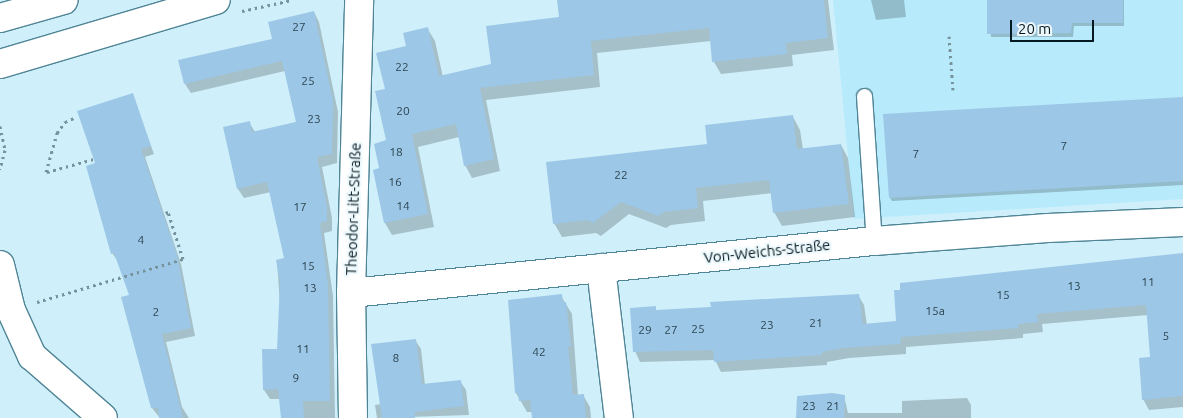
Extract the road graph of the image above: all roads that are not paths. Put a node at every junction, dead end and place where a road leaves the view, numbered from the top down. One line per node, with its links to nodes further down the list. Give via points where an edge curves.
1 (64, 0): 4 (street)
2 (216, 0): 5 (street)
3 (359, 0): 11 (street, Theodor-Litt-Straße)
4 (0, 18)
5 (0, 64)
6 (864, 96): 8 (lane)
7 (1183, 222): 8 (street, Von-Weichs-Straße)
8 (874, 241): 10 (street, Von-Weichs-Straße)
9 (0, 265): 12 (street, via 10,310 32,356)
10 (601, 268): 11 (street, Von-Weichs-Straße); 14 (street)
11 (351, 293): 13 (street, Theodor-Litt-Straße)
12 (104, 418)
13 (353, 418)
14 (619, 418)

